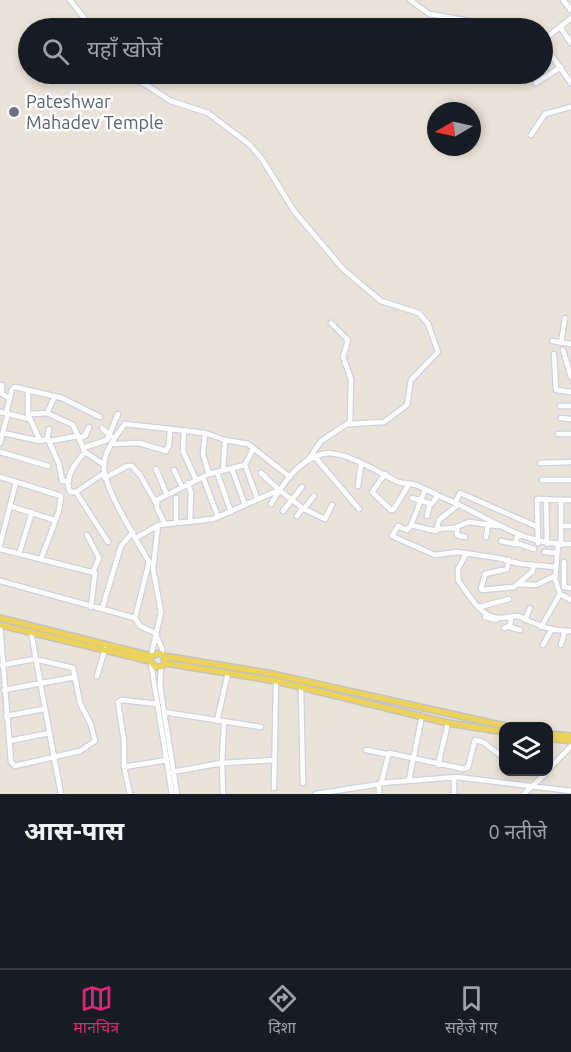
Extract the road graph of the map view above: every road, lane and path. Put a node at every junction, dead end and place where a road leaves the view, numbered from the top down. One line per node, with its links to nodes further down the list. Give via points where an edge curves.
1 (70, 0): 5 (street)
2 (410, 0): 6 (street, via 429,14)
3 (563, 0): 4 (street)
4 (571, 10)
5 (84, 18)
6 (452, 18)
7 (571, 18): 8 (street)
8 (560, 27): 9 (street); 10 (street)
9 (553, 33)
10 (571, 42)
11 (553, 56): 12 (street)
12 (561, 67): 13 (street); 14 (street)
13 (553, 72)
14 (571, 83)
15 (145, 84): 44 (street, via 171,101 208,113 249,144 294,211 357,283 381,301 417,312 426,321 438,352 411,380 407,405 384,422)
16 (571, 107): 17 (street, via 545,114)
17 (531, 135)
18 (565, 318): 21 (street)
19 (331, 323): 44 (street, via 348,340 343,357 351,379)
20 (552, 341): 21 (street)
21 (561, 343): 22 (street)
22 (571, 344)
23 (563, 350): 26 (street)
24 (554, 354): 29 (street, via 556,390)
25 (563, 374): 26 (street)
26 (571, 377)
27 (2, 386): 31 (street, via 2,394)
28 (28, 390): 30 (street); 31 (street, via 14,387); 39 (street)
29 (571, 392)
30 (55, 396): 37 (street); 40 (street)
31 (10, 398): 33 (street)
32 (0, 401): 33 (street)
33 (8, 405): 36 (street)
34 (560, 406): 35 (street)
35 (571, 406)
36 (4, 412): 39 (street); 43 (street)
37 (47, 413): 39 (street); 55 (street, via 75,427)
38 (118, 414): 54 (street)
39 (29, 417): 58 (street)
40 (100, 417)
41 (561, 418): 42 (street)
42 (571, 419)
43 (2, 423): 50 (street)
44 (349, 424): 65 (street, via 321,441)
45 (88, 427): 55 (street, via 85,436)
46 (49, 429): 56 (street)
47 (102, 429): 54 (street)
48 (170, 429): 49 (street); 60 (street, via 125,424); 60 (street, via 166,451 139,443)
49 (184, 431): 51 (street); 83 (street, via 183,451)
50 (3, 433): 58 (street); 59 (street)
51 (205, 433): 57 (street); 77 (street, via 203,454)
52 (558, 434): 53 (street)
53 (571, 434)
54 (111, 436): 61 (street)
55 (79, 437): 56 (street); 61 (street)
56 (48, 440): 58 (street); 86 (street, via 62,481)
57 (225, 440): 62 (street, via 248,444); 75 (street)
58 (40, 441)
59 (0, 443)
60 (112, 444): 68 (street)
61 (84, 450): 68 (street); 86 (street, via 72,467)
62 (254, 450): 70 (street); 81 (street)
63 (0, 452): 71 (street)
64 (315, 457): 65 (street); 69 (street, via 331,454); 115 (street)
65 (308, 460): 81 (street)
66 (571, 462): 67 (street)
67 (540, 463)
68 (104, 464): 79 (street)
69 (362, 464): 78 (street); 91 (street)
70 (245, 465): 73 (street); 100 (street)
71 (48, 466)
72 (156, 469): 96 (street)
73 (232, 469): 75 (street); 111 (street)
74 (174, 470): 92 (street)
75 (219, 473): 77 (street); 118 (street)
76 (261, 473): 93 (street)
77 (209, 474): 82 (street)
78 (385, 474): 88 (street); 88 (street, via 372,492 391,510)
79 (104, 475): 95 (street); 110 (street, via 132,466); 136 (street)
80 (0, 477): 87 (street)
81 (290, 477): 93 (street)
82 (204, 479): 83 (street); 121 (street)
83 (196, 480): 89 (street)
84 (542, 480): 85 (street)
85 (571, 480)
86 (69, 481): 95 (street, via 69,491)
87 (16, 482): 113 (street); 122 (street, via 61,496)
88 (410, 484): 94 (street)
89 (189, 486): 92 (street); 125 (street)
90 (302, 486): 103 (street)
91 (358, 486)
92 (182, 487): 96 (street)
93 (279, 490): 100 (street); 103 (street); 107 (street)
94 (425, 490): 98 (street); 106 (street)
95 (76, 492): 141 (street)
96 (167, 495): 110 (street)
97 (314, 496): 114 (street)
98 (437, 496): 108 (street); 109 (street)
99 (176, 498): 124 (street)
100 (257, 498): 111 (street)
101 (412, 498): 106 (street)
102 (546, 499): 104 (street); 134 (street, via 537,499); 144 (street)
103 (292, 500): 114 (street); 116 (street)
104 (561, 500): 105 (street); 130 (street)
105 (571, 500)
106 (420, 501): 108 (street); 126 (street)
107 (271, 504)
108 (430, 504): 120 (street)
109 (456, 504): 129 (street); 133 (street, via 439,520); 134 (street, via 460,493)
110 (156, 505): 123 (street)
111 (245, 505): 118 (street)
112 (332, 505): 114 (street, via 325,519)
113 (10, 507): 117 (street); 147 (street)
114 (303, 509): 119 (street)
115 (358, 509)
116 (284, 511)
117 (32, 512): 122 (street); 151 (street)
118 (231, 512): 121 (street)
119 (297, 516)
120 (427, 516)
121 (218, 517): 125 (street)
122 (54, 520): 154 (street)
123 (164, 522): 124 (street); 127 (street)
124 (176, 522): 125 (street)
125 (190, 522)
126 (411, 525): 133 (street, via 434,531); 152 (street, via 407,530 396,526 392,536 435,555)
127 (157, 526): 136 (street); 153 (street)
128 (488, 526): 129 (street); 132 (street, via 469,522); 139 (street)
129 (497, 526): 137 (street)
130 (561, 526): 131 (street); 146 (street)
131 (571, 526)
132 (457, 527): 133 (street); 138 (street, via 457,535)
133 (437, 528)
134 (538, 528): 143 (street)
135 (87, 535): 164 (street, via 99,558)
136 (134, 535): 155 (street); 175 (street, via 121,546)
137 (518, 535): 142 (street); 143 (street)
138 (465, 537)
139 (486, 537)
140 (501, 541): 142 (street)
141 (108, 542)
142 (516, 543): 148 (street)
143 (538, 543): 144 (street)
144 (547, 544): 146 (street)
145 (571, 544): 146 (street)
146 (559, 545): 150 (street)
147 (0, 547): 151 (street)
148 (534, 549)
149 (544, 552): 150 (street)
150 (557, 553): 159 (street)
151 (19, 554): 154 (street)
152 (466, 554): 156 (street); 168 (street, via 457,574)
153 (154, 555): 155 (street); 161 (street)
154 (41, 559): 164 (street)
155 (148, 560): 161 (street); 180 (street)
156 (509, 560): 160 (street); 167 (street, via 507,569 485,574 482,590)
157 (564, 562): 158 (street); 159 (street); 170 (street, via 564,587)
158 (571, 562)
159 (556, 564): 160 (street); 165 (street)
160 (533, 565): 163 (street)
161 (153, 569): 189 (street, via 161,612)
162 (524, 572): 163 (street)
163 (530, 572): 167 (street)
164 (93, 573): 175 (street, via 97,577)
165 (555, 576): 167 (street, via 536,585); 171 (street)
166 (0, 582): 175 (street)
167 (518, 584)
168 (461, 585): 169 (street); 174 (street)
169 (453, 586)
170 (571, 588)
171 (560, 594): 173 (street); 184 (street)
172 (509, 599): 174 (street)
173 (571, 600)
174 (480, 607): 181 (street, via 492,617)
175 (97, 608): 180 (street)
176 (530, 608): 182 (street)
177 (485, 617): 181 (street)
178 (511, 617): 181 (street); 182 (street); 186 (street, via 506,627)
179 (0, 618): 195 (main road)
180 (135, 618): 189 (street, via 140,626)
181 (503, 618)
182 (525, 620): 184 (street)
183 (0, 625): 188 (main road); 196 (street)
184 (541, 627): 185 (street)
185 (552, 629): 187 (street); 190 (street)
186 (520, 630)
187 (568, 631): 191 (street)
188 (31, 632): 192 (main road); 194 (street)
189 (156, 635): 193 (street); 195 (street)
190 (543, 645)
191 (561, 645)
192 (105, 649): 195 (main road); 199 (street)
193 (163, 655): 195 (main road, via 158,653); 197 (main road); 213 (main road, via 268,673)
194 (35, 659): 196 (street); 200 (street, via 73,668); 202 (street)
195 (151, 660): 197 (main road); 205 (street)
196 (2, 665): 204 (street)
197 (163, 665): 198 (main road); 207 (street, via 160,686)
198 (228, 672): 201 (main road); 210 (street)
199 (97, 676)
200 (75, 678): 202 (street); 228 (street, via 95,741 80,751)
201 (276, 681): 203 (main road); 231 (street)
202 (39, 684): 204 (street); 206 (street)
203 (301, 687): 209 (main road); 240 (street)
204 (4, 690): 208 (street)
205 (157, 704): 230 (street); 235 (street, via 118,702)
206 (44, 709): 208 (street); 217 (street)
207 (164, 712): 210 (street); 236 (street)
208 (6, 716): 222 (street)
209 (422, 716): 212 (main road); 229 (street)
210 (217, 721): 211 (street)
211 (224, 722): 214 (street); 232 (street)
212 (448, 723): 215 (main road); 233 (street)
213 (499, 725)
214 (261, 727)
215 (477, 728): 216 (main road); 221 (street)
216 (499, 731)
217 (49, 733): 222 (street); 228 (street)
218 (553, 736): 219 (main road)
219 (571, 736)
220 (553, 737): 223 (main road)
221 (475, 740): 227 (street); 233 (street, via 466,769)
222 (9, 741): 228 (street, via 13,765)
223 (571, 741)
224 (571, 746): 234 (street)
225 (366, 750): 226 (street)
226 (387, 754): 229 (street); 241 (street)
227 (499, 754)
228 (54, 757): 246 (street)
229 (414, 759): 233 (street); 239 (street)
230 (167, 760): 235 (street); 236 (street)
231 (274, 760): 232 (street); 244 (street)
232 (222, 763): 236 (street); 250 (street)
233 (438, 765)
234 (553, 765)
235 (124, 767): 247 (street)
236 (171, 772): 248 (street); 249 (street)
237 (542, 776): 242 (street)
238 (454, 777): 239 (street); 242 (street); 254 (street)
239 (409, 780): 241 (street)
240 (303, 783)
241 (380, 784): 252 (street); 253 (street)
242 (534, 784): 243 (street); 255 (street)
243 (544, 787): 245 (street); 256 (street)
244 (274, 788)
245 (570, 792)
246 (61, 794)
247 (130, 794)
248 (172, 794)
249 (177, 794)
250 (223, 794)
251 (316, 794): 252 (street)
252 (323, 794)
253 (379, 794)
254 (454, 794)
255 (524, 794)
256 (544, 794)

